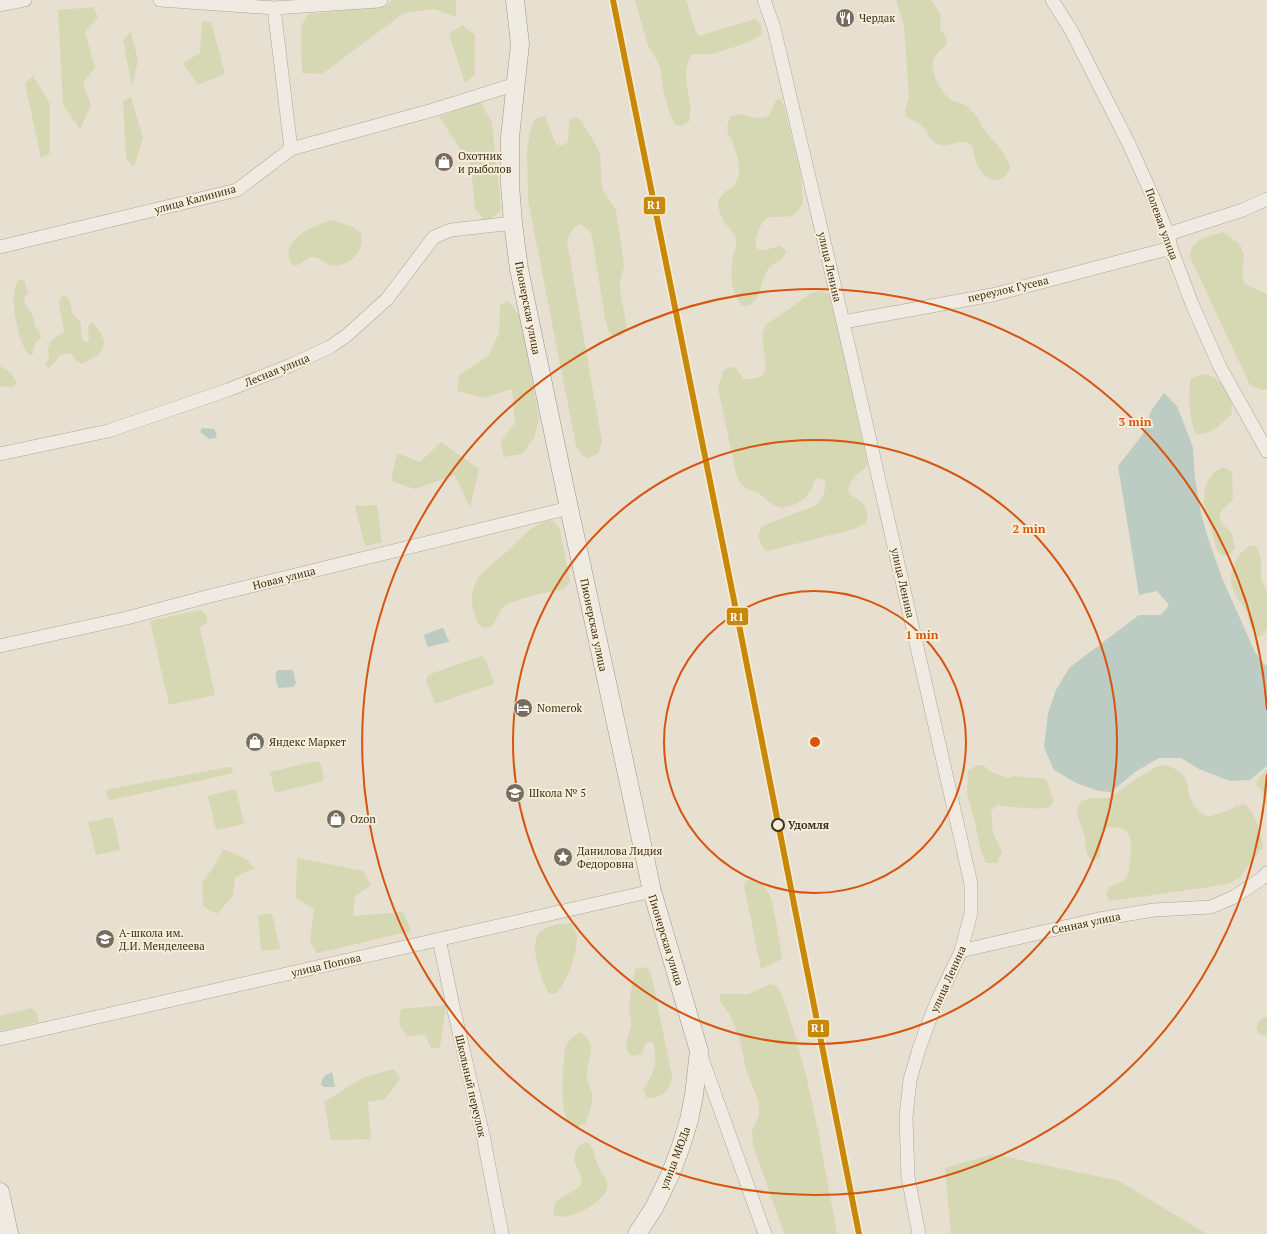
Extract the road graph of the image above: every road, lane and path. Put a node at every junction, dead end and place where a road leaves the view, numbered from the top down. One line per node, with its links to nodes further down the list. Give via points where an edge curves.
1 (25, 0): 7 (street)
2 (160, 0): 8 (street)
3 (381, 0): 8 (street)
4 (515, 0): 9 (street, Пионерская улица, via 520,44)
5 (764, 0): 16 (street, улица Ленина, via 774,28)
6 (1052, 0): 13 (street, Полевая улица, via 1071,30 1129,144)
7 (0, 5)
8 (274, 8): 10 (street)
9 (516, 84): 10 (street, улица Калинина); 12 (street, Пионерская улица, via 510,137)
10 (291, 149): 14 (street, улица Калинина, via 237,190)
11 (1267, 200): 13 (street)
12 (513, 223): 18 (street, Лесная улица, via 452,230 434,237 387,300 330,347 291,365 228,390 108,431); 19 (street, Пионерская улица, via 519,269)
13 (1168, 234): 15 (street, Полевая улица)
14 (0, 247)
15 (1172, 248): 16 (street, переулок Гусева, via 992,295); 17 (street, Полевая улица, via 1192,304 1220,367)
16 (843, 322): 24 (street, улица Ленина, via 971,884 972,913)
17 (1267, 451)
18 (0, 454)
19 (568, 508): 20 (street, Новая улица, via 127,618); 22 (street, Пионерская улица)
20 (0, 646)
21 (1267, 873): 24 (street, Сенная улица, via 1234,897 1211,907 1154,910 1099,919)
22 (652, 891): 23 (street, улица Попова); 26 (street, Пионерская улица)
23 (439, 939): 25 (street, улица Попова); 29 (street, Школьный переулок, via 483,1135)
24 (962, 951): 32 (street, улица Ленина, via 930,1018 910,1080 906,1117 908,1177)
25 (0, 1039)
26 (699, 1051): 30 (street, улица МЮДа, via 694,1094 681,1146 654,1208); 31 (street, Пионерская улица)
27 (0, 1192): 28 (street)
28 (9, 1234)
29 (502, 1234)
30 (637, 1234)
31 (765, 1234)
32 (918, 1234)

